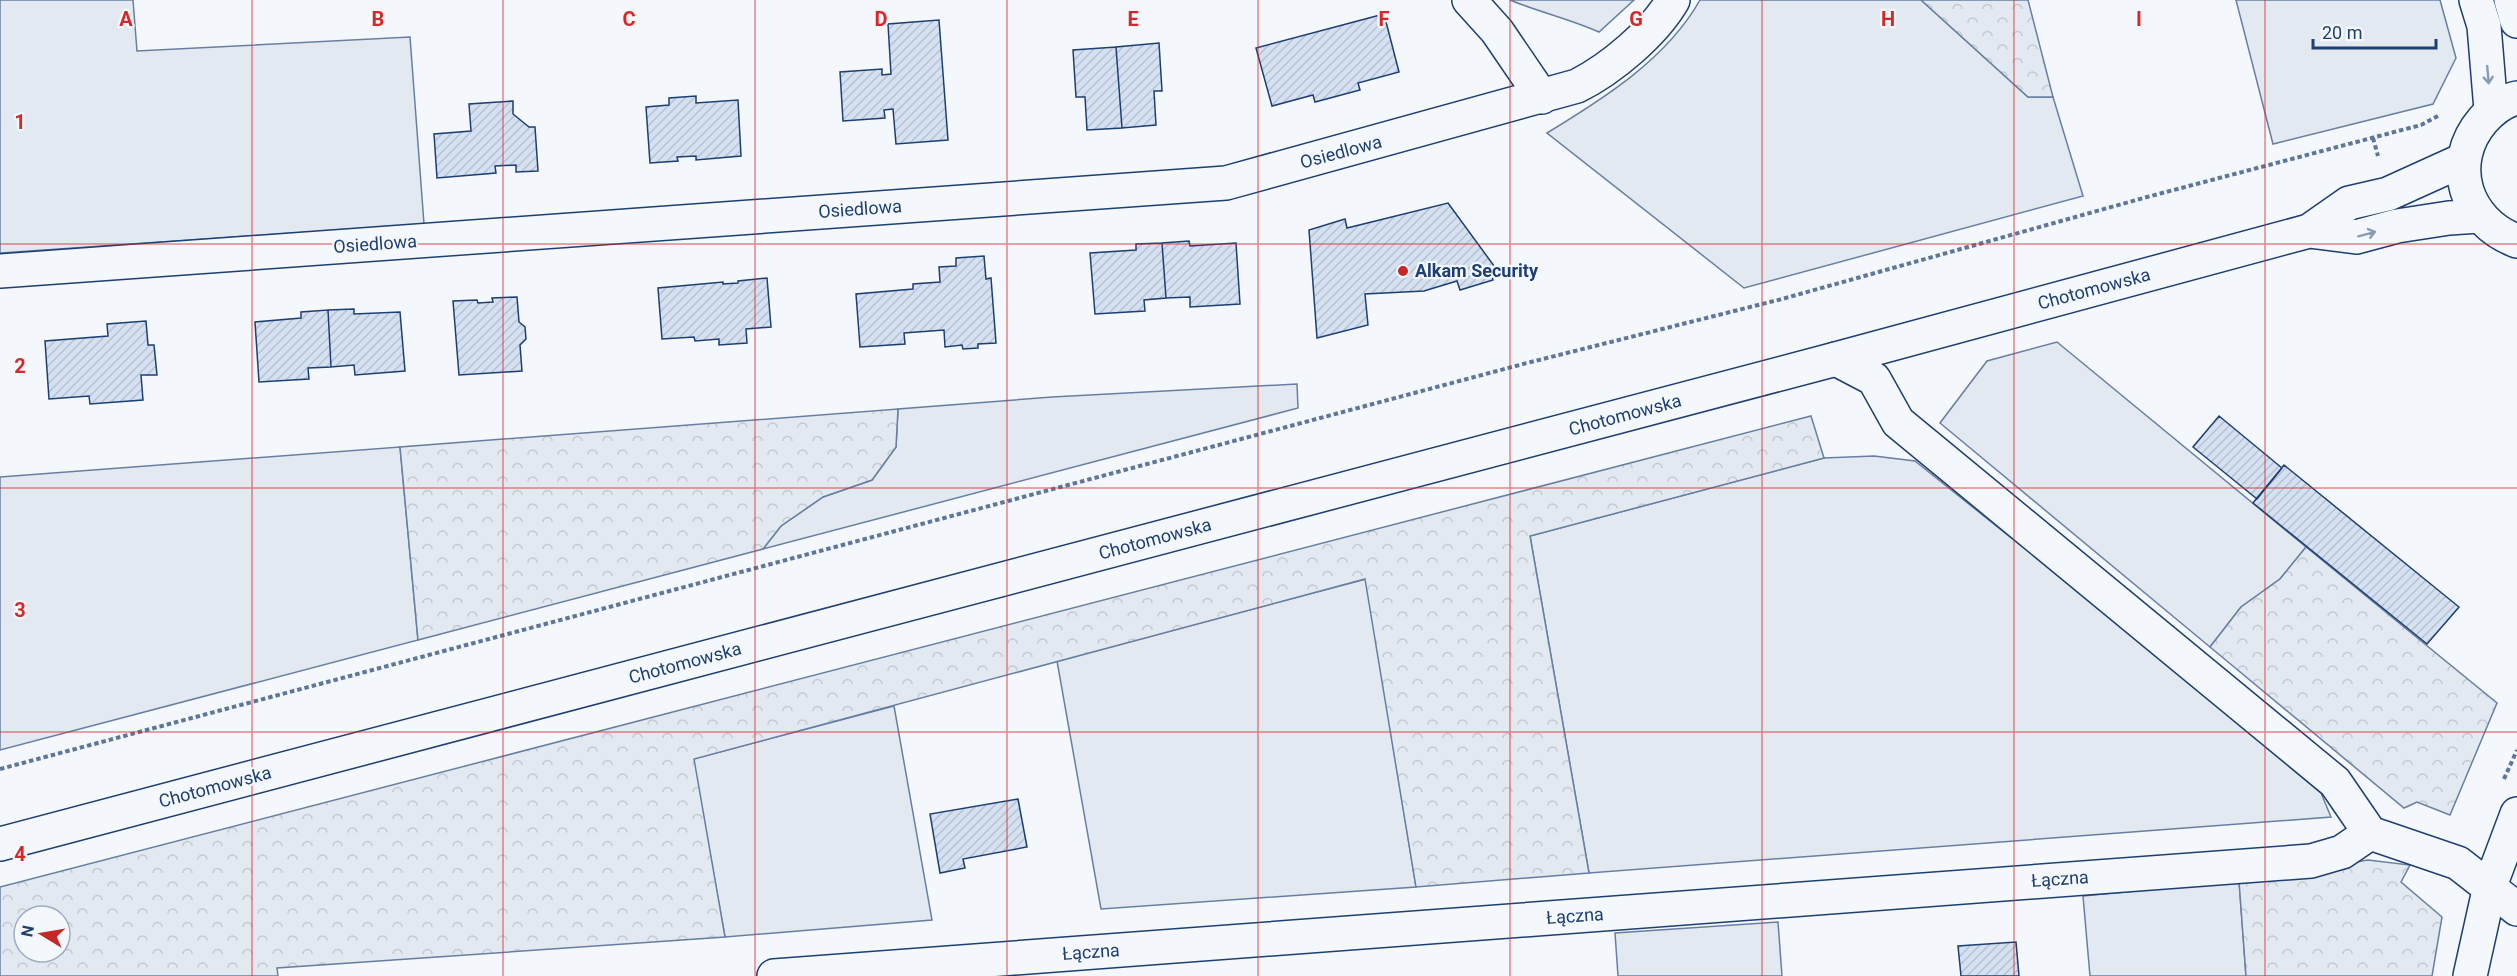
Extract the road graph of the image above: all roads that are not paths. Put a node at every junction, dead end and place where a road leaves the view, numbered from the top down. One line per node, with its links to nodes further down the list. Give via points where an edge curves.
1 (1468, 0): 6 (street, via 1497,32)
2 (1673, 0): 6 (street, Osiedlowa, via 1638,42 1602,73)
3 (2476, 0): 7 (street, one-way to 7)
4 (2511, 0): 5 (street)
5 (2517, 21)
6 (1542, 97): 12 (street, Osiedlowa, via 1226,183)
7 (2504, 104): 8 (street, via 2472,133)
8 (2463, 160): 9 (street, via 2466,190); 10 (street, Chotomowska, via 2388,194 2349,203)
9 (2479, 216): 10 (street, Chotomowska, one-way to 9, via 2356,237 2397,226); 11 (street, via 2502,235)
10 (2309, 231): 13 (street, Chotomowska)
11 (2517, 241)
12 (0, 271)
13 (1836, 359): 15 (street, via 1874,379 1898,422 2335,782); 16 (street, Chotomowska)
14 (2517, 814): 17 (street)
15 (2370, 833): 17 (street, via 2458,863); 19 (street, Łączna, via 2342,852 2311,861)
16 (0, 844)
17 (2490, 886): 18 (street); 20 (street)
18 (2517, 909)
19 (774, 976)
20 (2470, 976)

